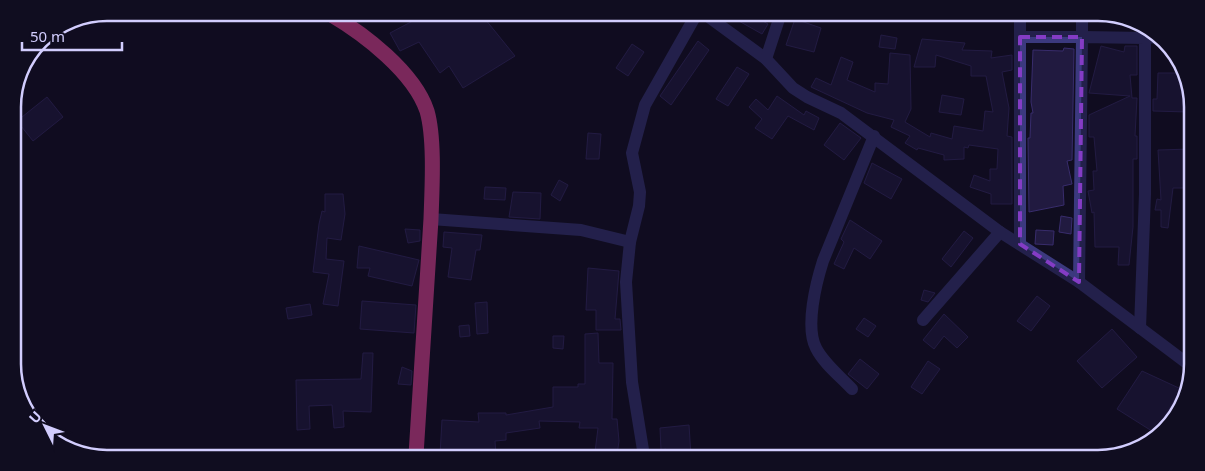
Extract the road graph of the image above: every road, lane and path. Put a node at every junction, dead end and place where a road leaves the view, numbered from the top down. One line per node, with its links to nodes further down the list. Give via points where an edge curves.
1 (339, 21): 13 (highway, via 384,54 418,92 427,112 430,133)
2 (693, 21): 15 (street, via 645,105 632,153 640,192)
3 (713, 21): 11 (street)
4 (778, 21): 11 (street)
5 (1020, 21): 8 (street)
6 (1082, 21): 9 (street)
7 (1145, 35): 9 (street)
8 (1020, 37): 9 (street); 16 (street)
9 (1082, 37): 17 (street)
10 (1149, 38): 19 (street)
11 (766, 59): 12 (street, via 793,88 841,112)
12 (874, 136): 14 (street); 21 (street, via 823,261 811,327 812,339 819,353)
13 (431, 219): 15 (street, via 582,230); 22 (highway)
14 (1000, 232): 16 (street); 18 (street)
15 (630, 242): 23 (street, via 626,282 632,382)
16 (1020, 244): 17 (street)
17 (1078, 282): 19 (street)
18 (923, 320)
19 (1140, 328): 20 (street)
20 (1184, 361)
21 (852, 389)
22 (416, 450)
23 (643, 450)

